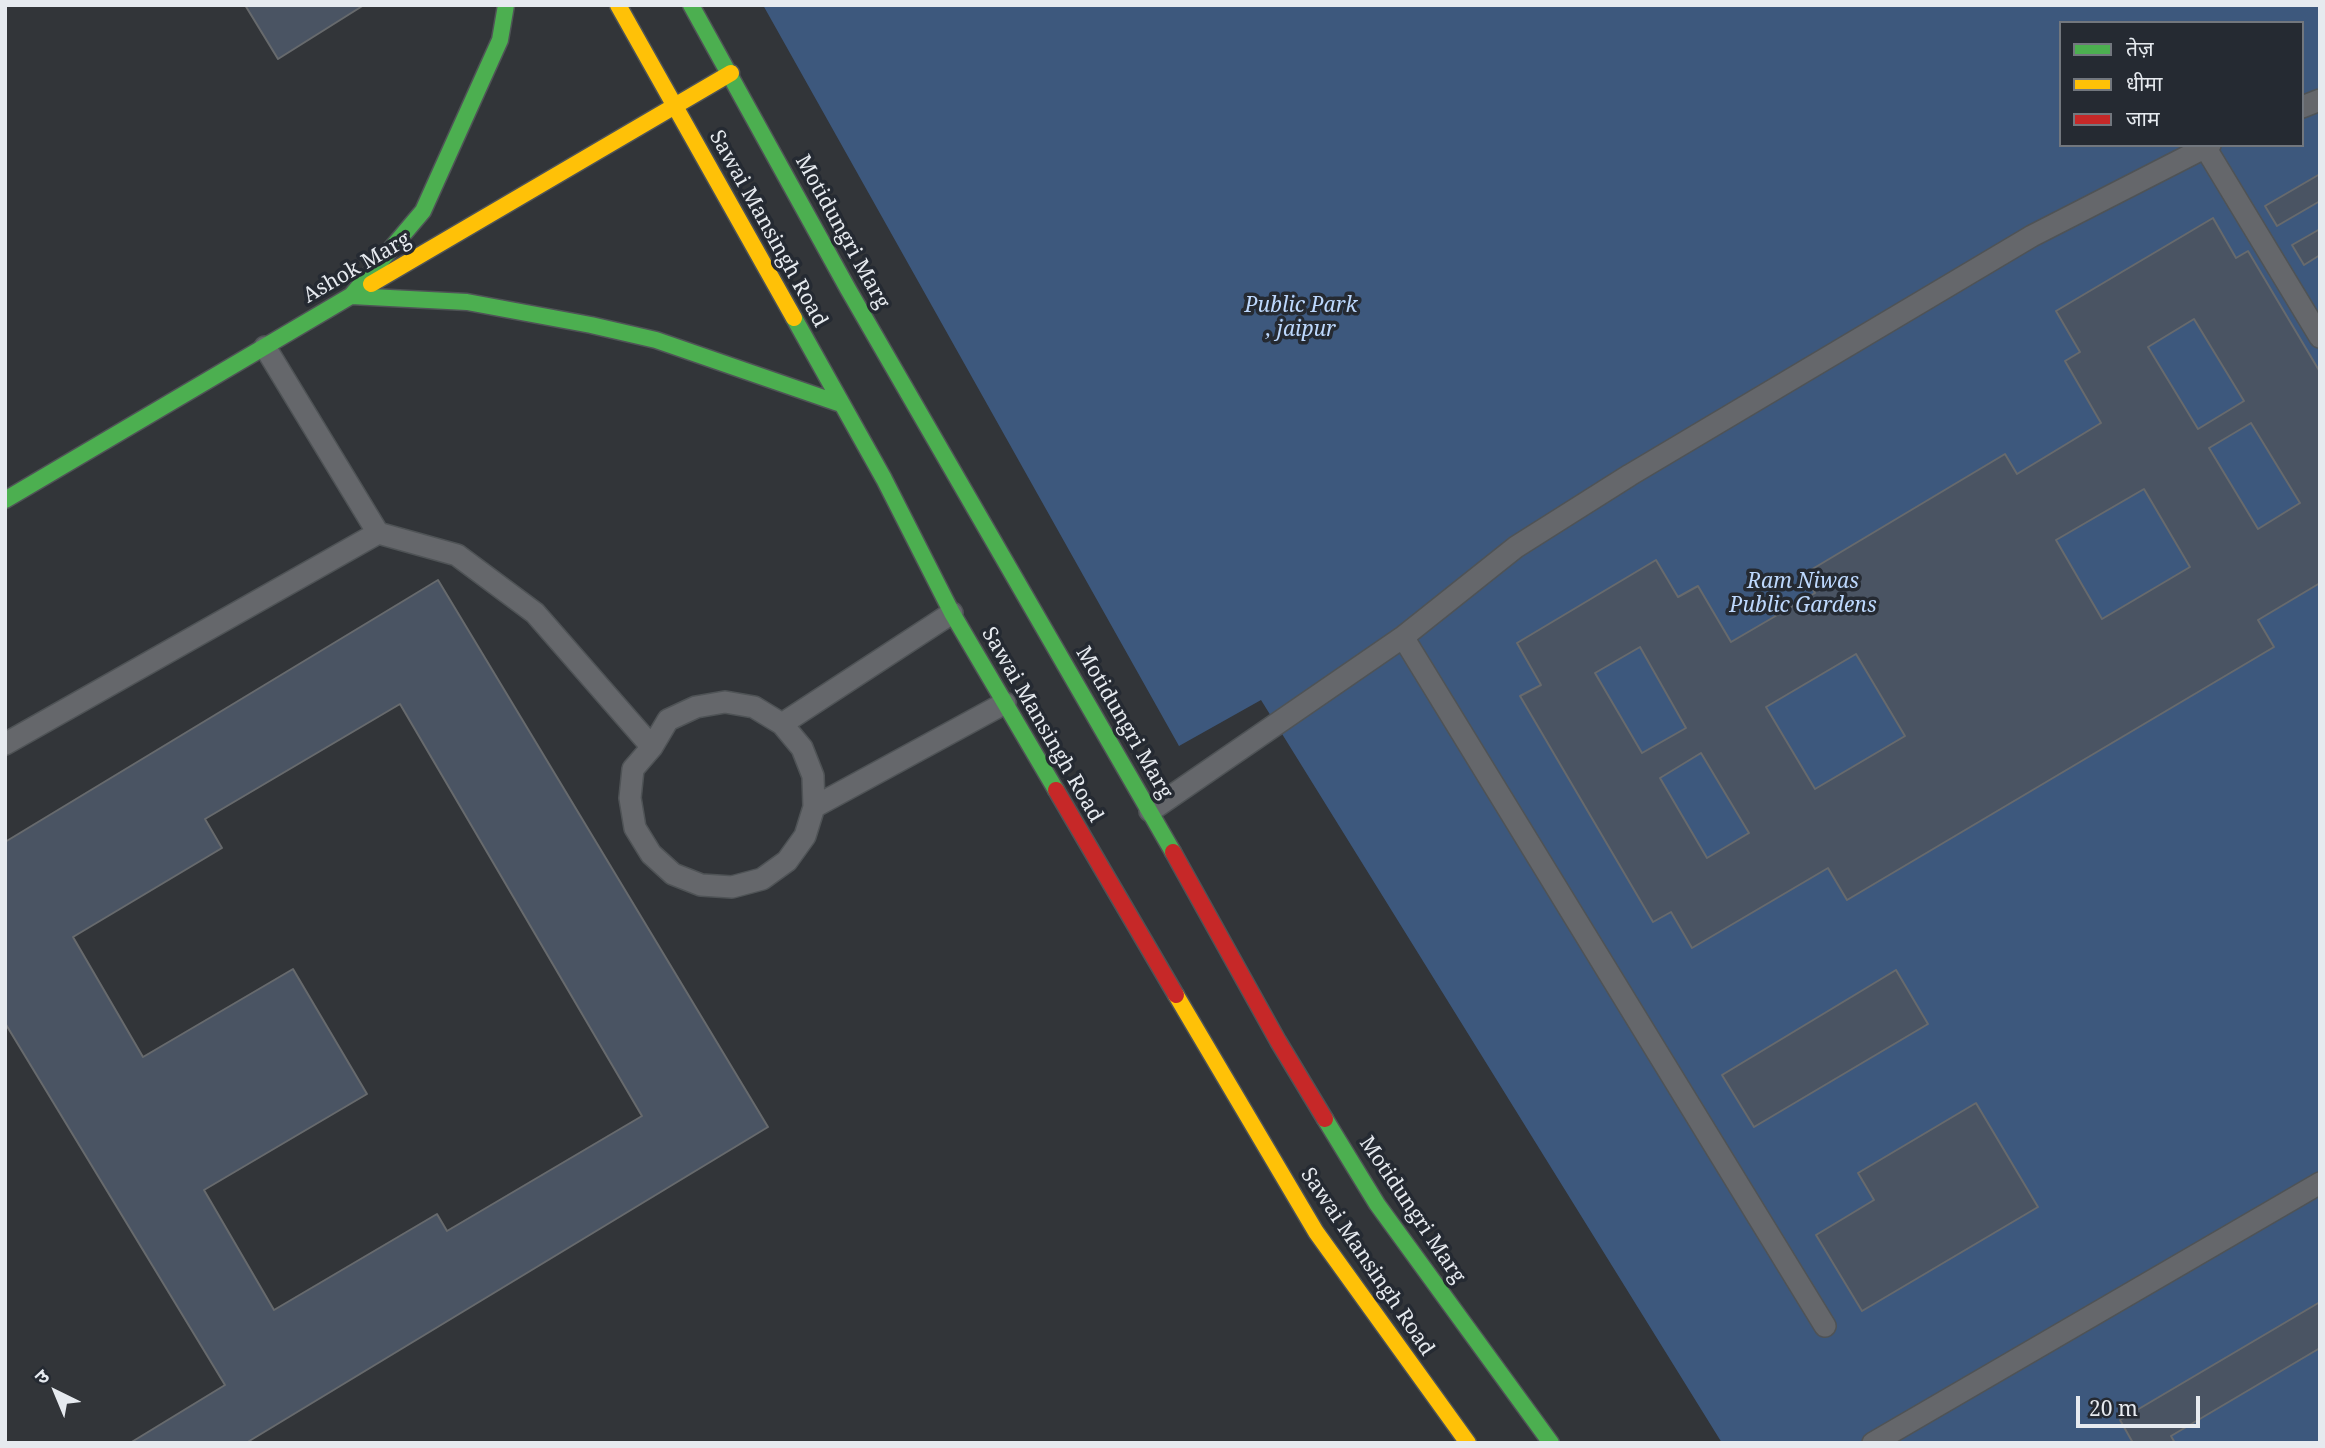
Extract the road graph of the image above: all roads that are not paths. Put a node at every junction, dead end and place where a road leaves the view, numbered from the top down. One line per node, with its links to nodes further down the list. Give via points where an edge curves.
1 (506, 5): 8 (main road, via 500,40 422,211)
2 (618, 5): 5 (main road, Sawai Mansingh Road)
3 (691, 5): 4 (main road, Motidungri Marg)
4 (731, 74): 5 (main road, Ashok Marg); 21 (main road, Motidungri Marg, via 848,289)
5 (675, 106): 8 (main road, Ashok Marg); 11 (main road, Sawai Mansingh Road)
6 (2206, 147): 15 (lane, via 2032,236 1630,475 1517,547)
7 (2209, 147): 9 (lane)
8 (351, 296): 10 (main road, Ashok Marg); 11 (main road, via 467,302 591,325 656,340)
9 (2320, 337)
10 (265, 347): 12 (main road, Ashok Marg); 13 (lane)
11 (841, 404): 14 (main road, Sawai Mansingh Road)
12 (5, 500)
13 (378, 533): 18 (lane); 19 (lane, via 457,555 535,613)
14 (952, 613): 16 (main road, Sawai Mansingh Road); 17 (lane)
15 (1403, 637): 21 (lane); 23 (lane)
16 (1005, 704): 20 (lane); 24 (main road, Sawai Mansingh Road, via 1316,1232)
17 (782, 724): 19 (lane, via 754,707 725,702 696,707 668,720); 20 (lane, via 806,757 813,776)
18 (5, 744)
19 (652, 747): 20 (lane, via 633,769 630,798 635,828 651,854 673,874 701,886 732,887 762,879 787,861 805,836)
20 (814, 807)
21 (1150, 811): 25 (main road, Motidungri Marg, via 1278,1041 1377,1203)
22 (2320, 1183): 26 (lane)
23 (1825, 1326)
24 (1468, 1443)
25 (1552, 1443)
26 (1873, 1443)

